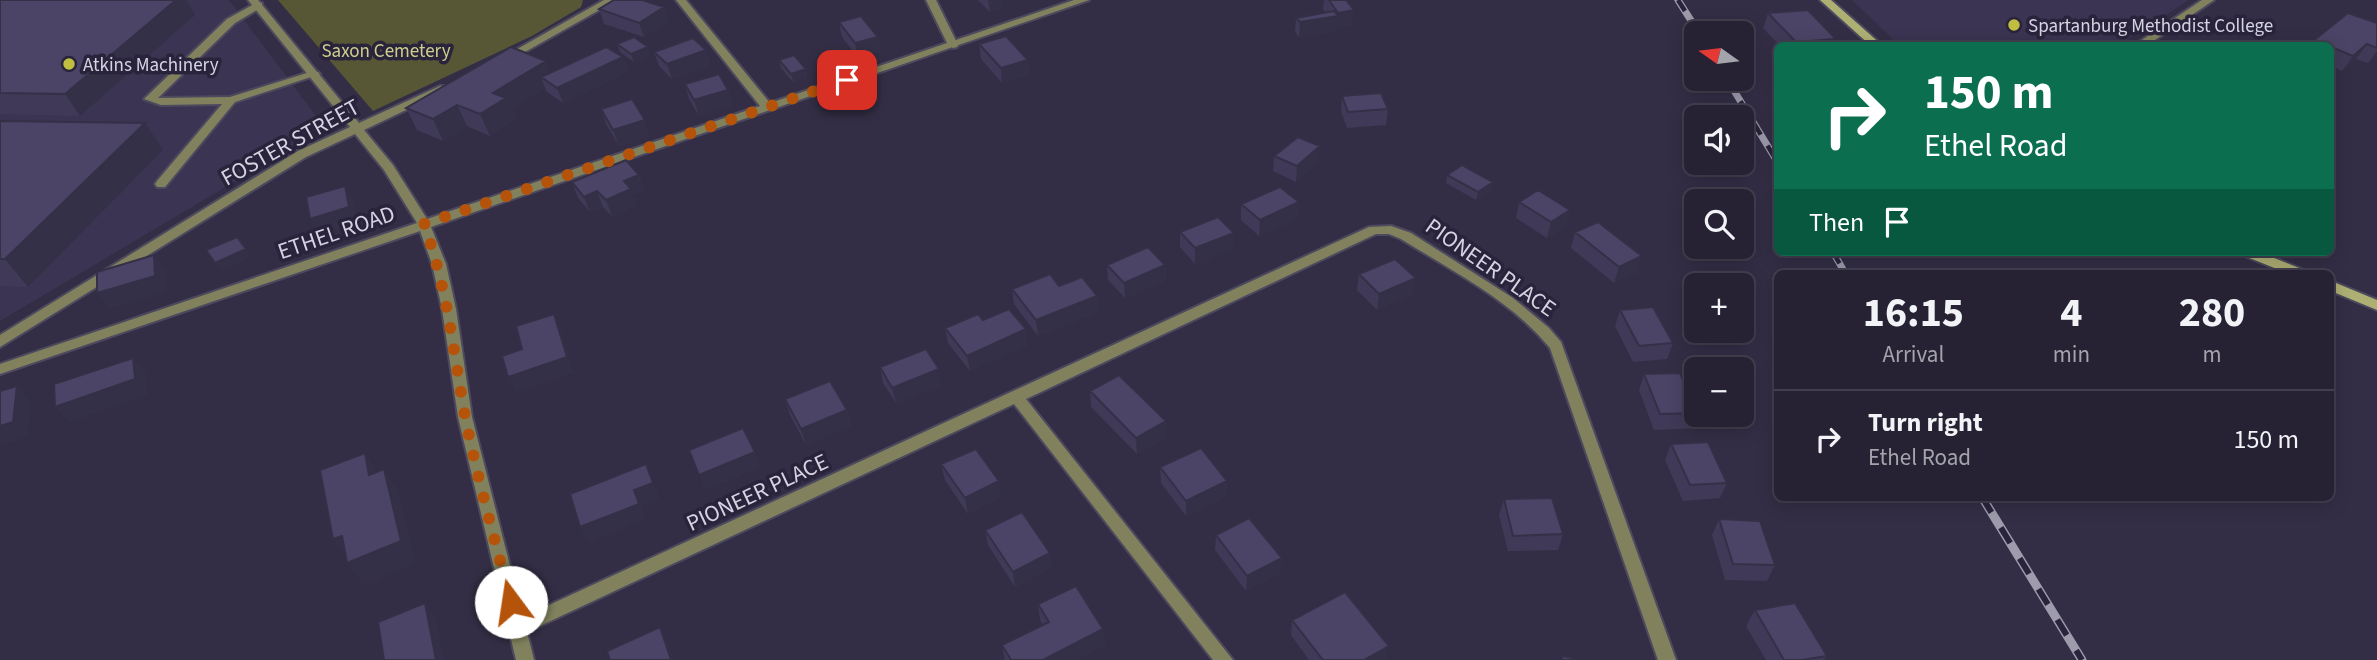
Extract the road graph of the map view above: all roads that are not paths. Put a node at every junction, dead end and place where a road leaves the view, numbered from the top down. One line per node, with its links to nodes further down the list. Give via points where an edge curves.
1 (612, 0): 11 (street)
2 (681, 0): 15 (street)
3 (931, 0): 10 (street)
4 (1084, 0): 10 (street, ETHEL ROAD)
5 (1825, 0): 8 (street)
6 (2209, 0): 9 (street)
7 (256, 3): 12 (street); 14 (street, via 231,20 150,99)
8 (1873, 42)
9 (2144, 42)
10 (953, 44): 15 (street, ETHEL ROAD)
11 (493, 65)
12 (314, 74): 14 (street); 16 (street)
13 (459, 82): 16 (street, FOSTER STREET)
14 (231, 100): 17 (street)
15 (768, 108): 18 (street, ETHEL ROAD)
16 (356, 127): 18 (street); 23 (street, FOSTER STREET, via 302,154)
17 (161, 184)
18 (424, 224): 24 (street, ETHEL ROAD); 26 (street, via 439,264 465,417)
19 (2257, 256): 20 (street)
20 (2292, 270)
21 (2334, 287): 22 (street)
22 (2377, 304)
23 (0, 342)
24 (0, 369)
25 (1016, 397): 26 (street, PIONEER PLACE); 28 (street); 29 (street, PIONEER PLACE, via 1360,235 1382,230 1406,236 1528,316 1556,346)
26 (517, 628): 27 (street)
27 (525, 660)
28 (1224, 660)
29 (1667, 660)

